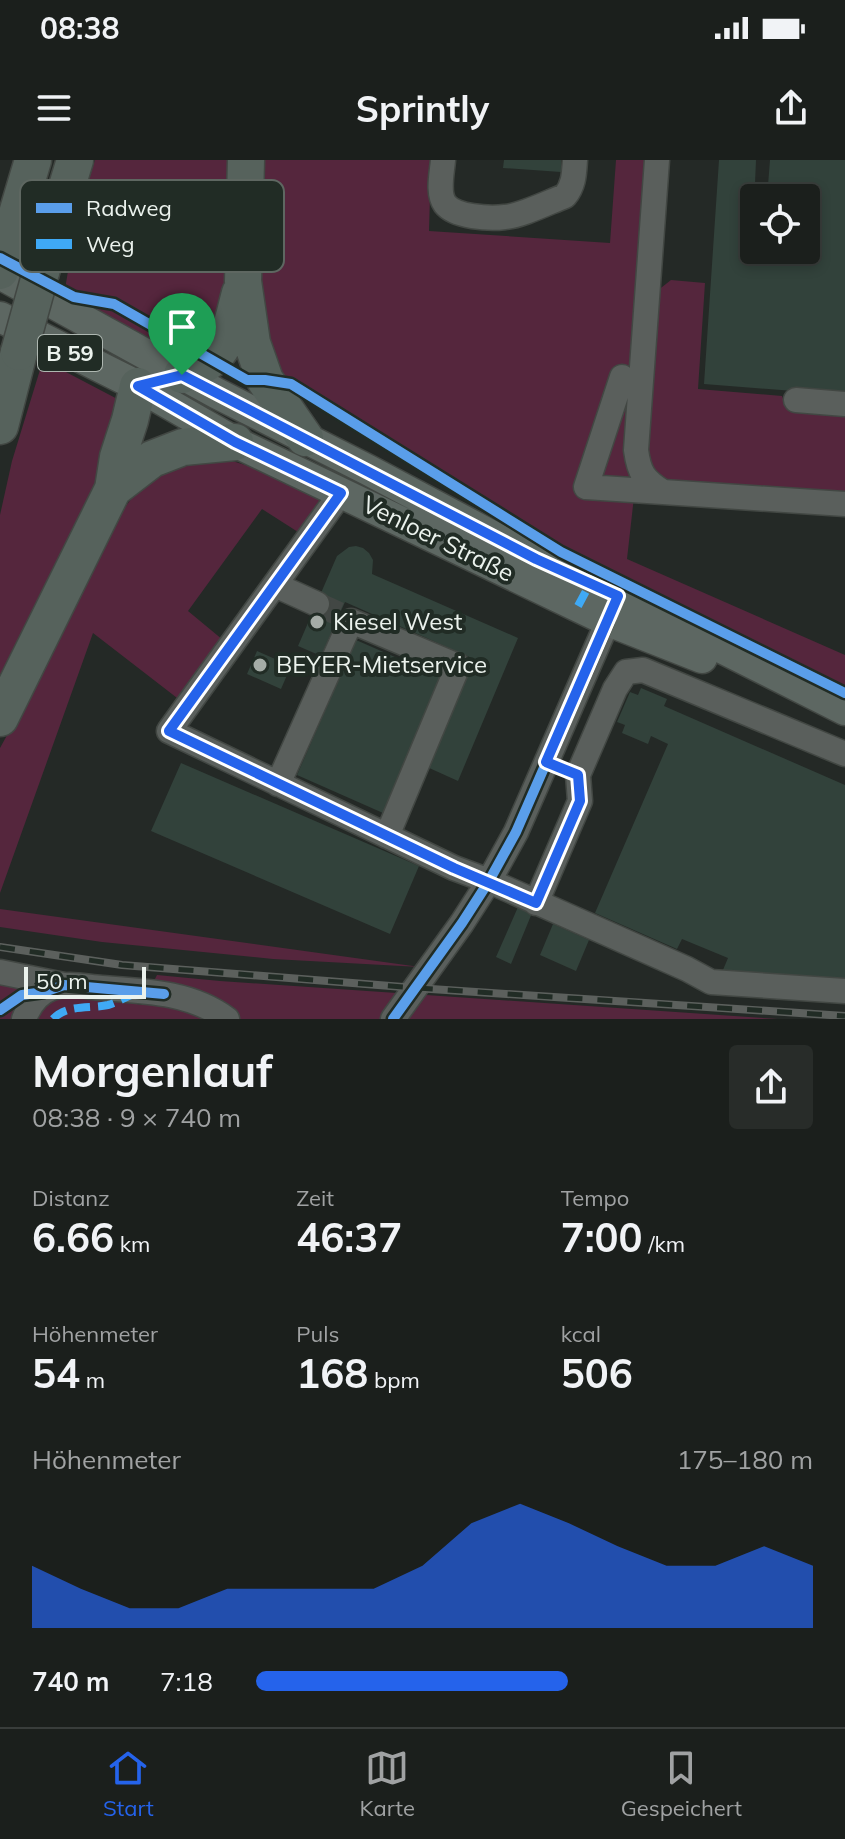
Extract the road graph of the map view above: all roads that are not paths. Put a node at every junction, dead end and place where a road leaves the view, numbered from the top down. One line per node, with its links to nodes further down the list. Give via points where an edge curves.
1 (33, 160): 7 (highway)
2 (75, 160): 8 (highway, bridge)
3 (246, 160): 9 (highway)
4 (443, 160): 5 (street, via 444,203 466,215 507,217 565,196)
5 (575, 160)
6 (657, 160): 26 (street, via 636,450 638,467)
7 (27, 180)
8 (69, 180)
9 (246, 180)
10 (20, 204): 11 (highway)
11 (2, 266): 16 (main road, Venloer Straße / B 59)
12 (41, 272): 22 (highway, bridge)
13 (243, 272): 14 (highway)
14 (243, 281): 17 (highway, via 223,346 212,360); 23 (highway, via 252,343 265,380)
15 (0, 317): 19 (main road, Venloer Straße / B 59)
16 (130, 345): 17 (main road, Venloer Straße / B 59); 19 (main road)
17 (182, 375): 19 (main road); 23 (main road, Venloer Straße / B 59)
18 (622, 377): 26 (street, via 586,487)
19 (138, 386): 24 (main road, Venloer Straße / B 59); 25 (highway)
20 (796, 400): 21 (street)
21 (845, 404)
22 (0, 426)
23 (305, 438): 30 (main road, Venloer Straße / B 59, via 536,559)
24 (235, 442): 25 (highway, via 183,447 152,459); 27 (main road, Venloer Straße / B 59)
25 (113, 489): 35 (highway)
26 (663, 492): 28 (street)
27 (341, 493): 29 (street); 30 (main road, Venloer Straße / B 59)
28 (845, 504)
29 (275, 585): 31 (street); 39 (street, via 169,731)
30 (613, 609): 32 (street); 34 (main road, Venloer Straße / B 59)
31 (336, 613): 39 (street); 40 (street, via 458,666)
32 (593, 657): 33 (street); 37 (street)
33 (626, 672): 36 (street, via 643,670); 38 (street)
34 (845, 712)
35 (0, 718)
36 (845, 754)
37 (546, 762): 38 (street); 41 (street)
38 (578, 775): 42 (street, via 580,801)
39 (278, 784): 40 (street)
40 (387, 836): 41 (street)
41 (489, 881): 42 (street); 48 (street)
42 (536, 903): 45 (street, via 711,982)
43 (0, 972): 44 (street)
44 (64, 985): 46 (street, via 44,992); 47 (street, via 164,994 193,1001)
45 (845, 991)
46 (24, 1019)
47 (227, 1019)
48 (393, 1019)

